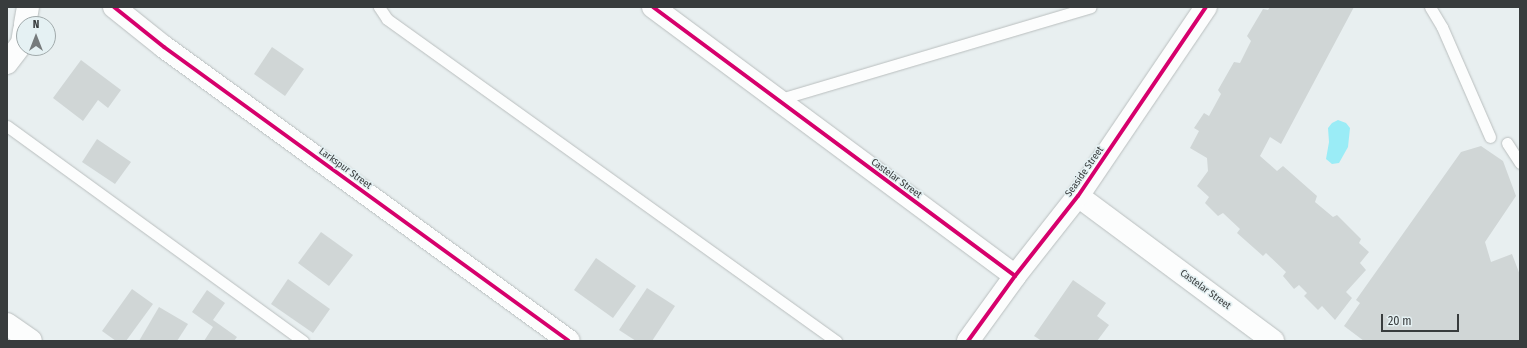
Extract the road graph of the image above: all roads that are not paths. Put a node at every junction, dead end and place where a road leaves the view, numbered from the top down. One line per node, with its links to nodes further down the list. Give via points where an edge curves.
1 (114, 7): 19 (street, Larkspur Street, via 164,47)
2 (378, 7): 20 (lane, via 387,19)
3 (653, 7): 9 (street, Castelar Street)
4 (1091, 7): 9 (lane)
5 (1206, 7): 14 (street, Seaside Street)
6 (1430, 7): 11 (lane, via 1442,27)
7 (16, 51): 8 (street)
8 (7, 63)
9 (777, 100): 15 (street, Castelar Street)
10 (7, 126): 18 (lane)
11 (1490, 137)
12 (1507, 143): 13 (lane)
13 (1520, 163)
14 (1078, 196): 15 (street, Seaside Street); 22 (street, Castelar Street)
15 (1016, 276): 21 (street, Seaside Street)
16 (7, 324): 17 (street)
17 (31, 341)
18 (303, 341)
19 (569, 341)
20 (836, 341)
21 (968, 341)
22 (1273, 341)

